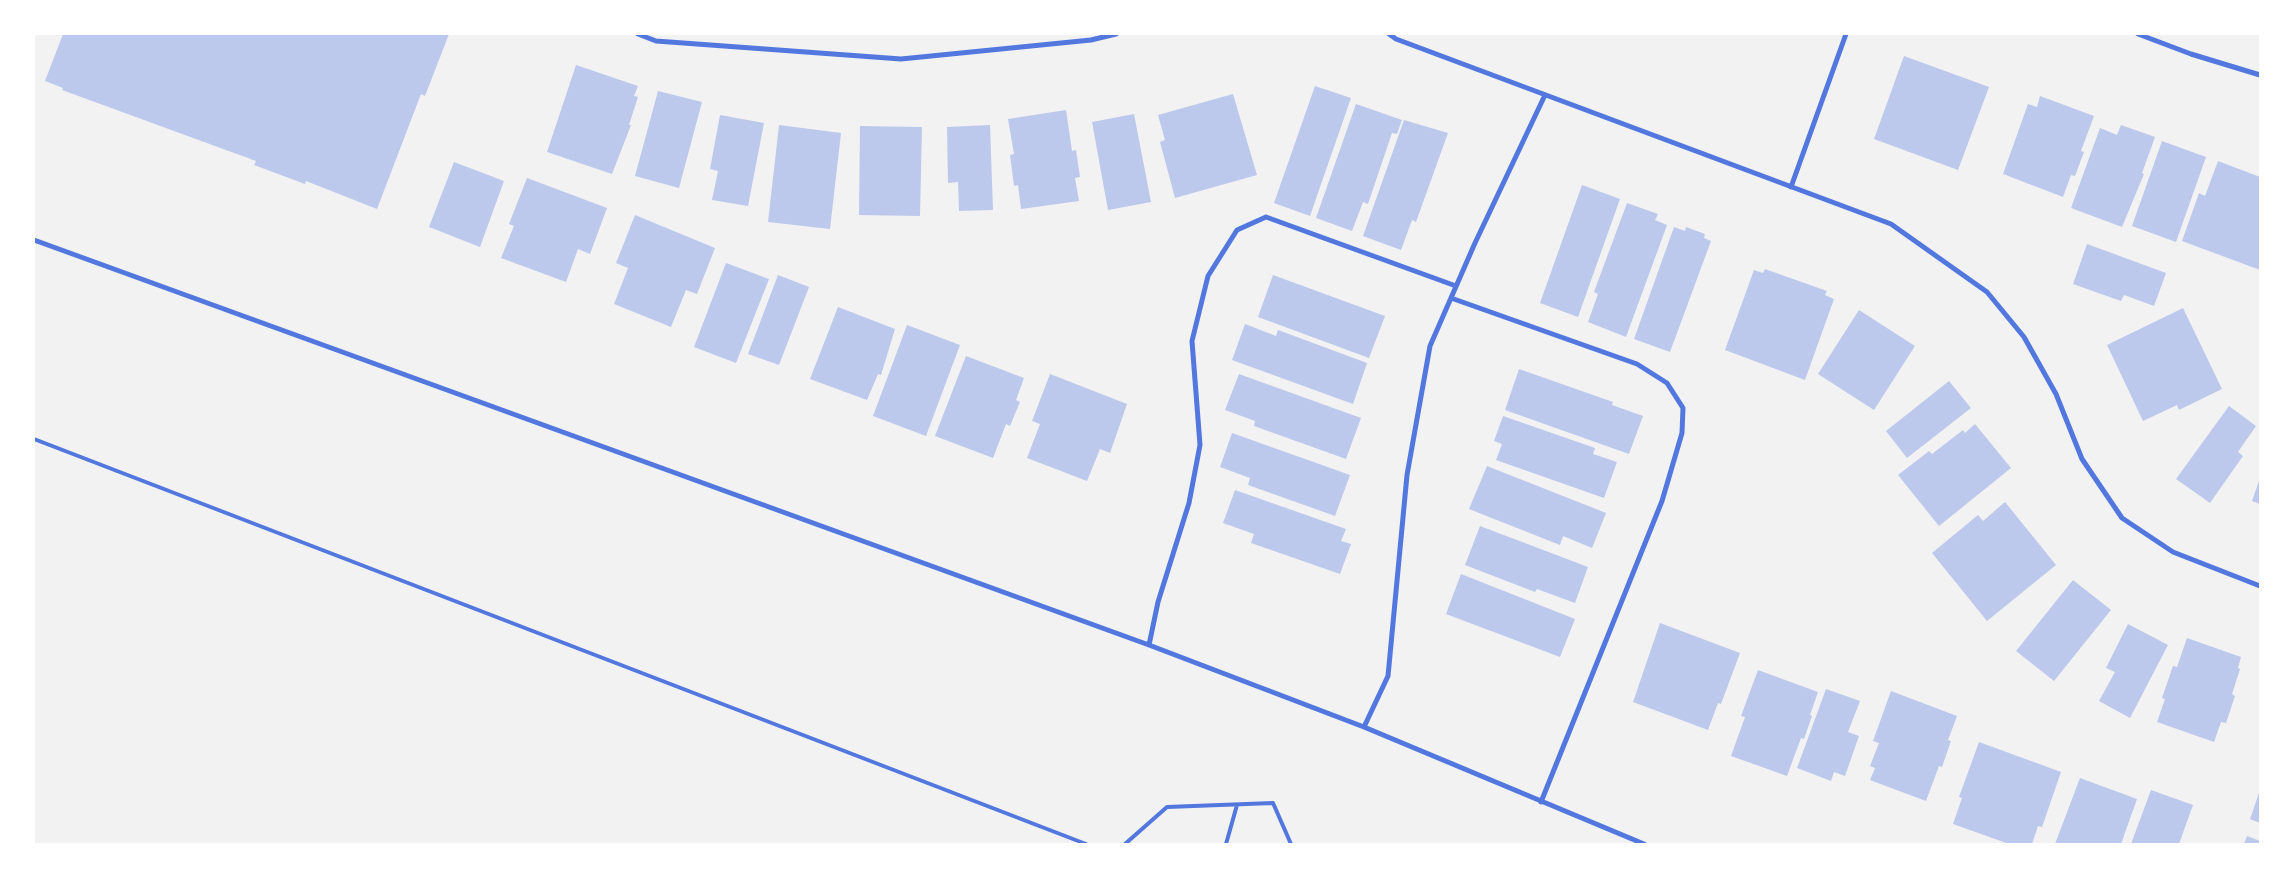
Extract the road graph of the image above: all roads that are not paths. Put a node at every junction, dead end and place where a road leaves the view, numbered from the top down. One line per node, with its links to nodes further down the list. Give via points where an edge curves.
1 (638, 34): 2 (street, via 656,41 901,59 1091,40)
2 (1116, 34)
3 (1389, 34): 7 (street)
4 (1846, 34): 8 (street)
5 (2138, 34): 6 (street)
6 (2260, 75)
7 (1545, 95): 8 (street); 10 (street)
8 (1791, 187): 13 (street, via 1891,224 1987,292 2024,337 2056,394 2082,459 2122,518 2173,552)
9 (34, 240): 14 (street)
10 (1456, 286): 11 (street); 14 (street, via 1266,217 1237,230 1208,276 1192,341 1200,445 1189,502 1158,602)
11 (1451, 298): 15 (street, via 1430,346 1407,475 1388,676); 16 (street, via 1637,364 1667,383 1683,408 1682,433 1662,501)
12 (34, 439): 18 (lane)
13 (2260, 586)
14 (1149, 645): 15 (street)
15 (1364, 727): 16 (street)
16 (1542, 802): 22 (street)
17 (1237, 805): 19 (lane, via 1167,808); 20 (lane); 21 (lane, via 1273,803)
18 (1086, 844)
19 (1124, 844)
20 (1226, 844)
21 (1291, 844)
22 (1644, 844)

